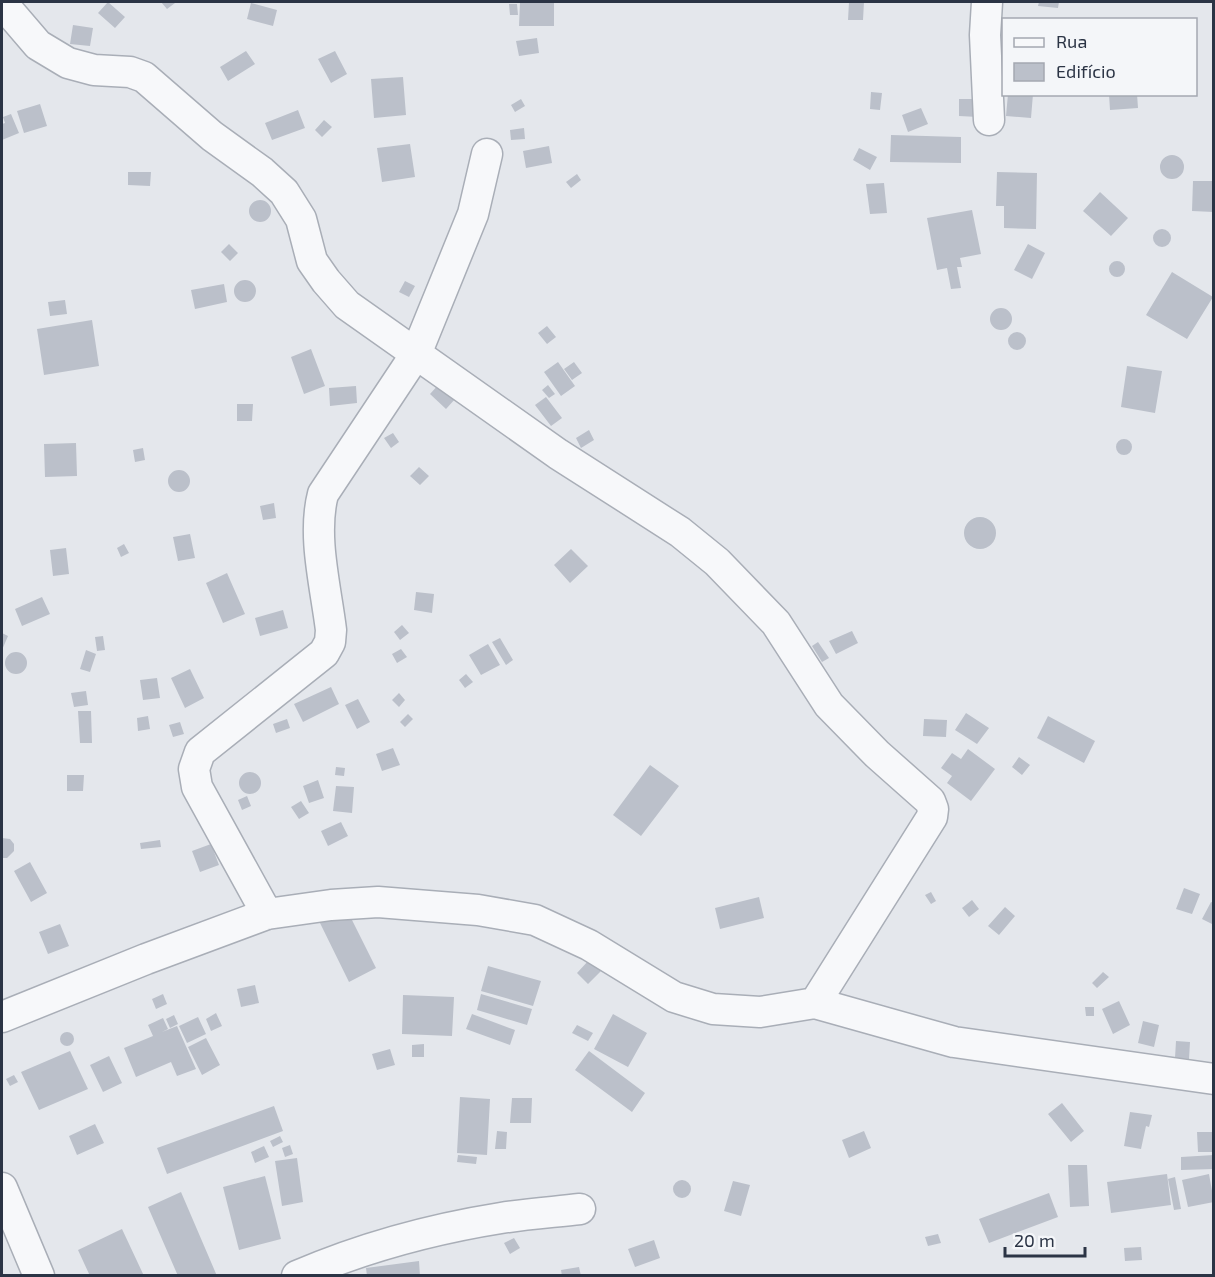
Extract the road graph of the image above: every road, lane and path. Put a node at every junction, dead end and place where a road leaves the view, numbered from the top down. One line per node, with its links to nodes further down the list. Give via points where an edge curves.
1 (987, 2): 3 (street)
2 (2, 3): 5 (street, via 38,45 68,63 144,77 212,136 262,172 284,192 301,219 312,261 326,281 347,305)
3 (989, 120)
4 (487, 154): 5 (street, via 472,214)
5 (416, 354): 6 (street, via 323,494 319,532 330,642 324,653 200,752 194,769 197,787); 7 (street, via 558,454 680,532 717,562 776,623 829,705 930,801 932,817)
6 (267, 914): 7 (street, via 378,902 478,910 535,920 589,945 674,997 713,1009 759,1012); 8 (street)
7 (815, 1003): 9 (street, via 954,1042)
8 (2, 1017)
9 (1214, 1079)
10 (2, 1188): 12 (street)
11 (580, 1209): 13 (street, via 502,1218 415,1236)
12 (39, 1275)
13 (297, 1275)

